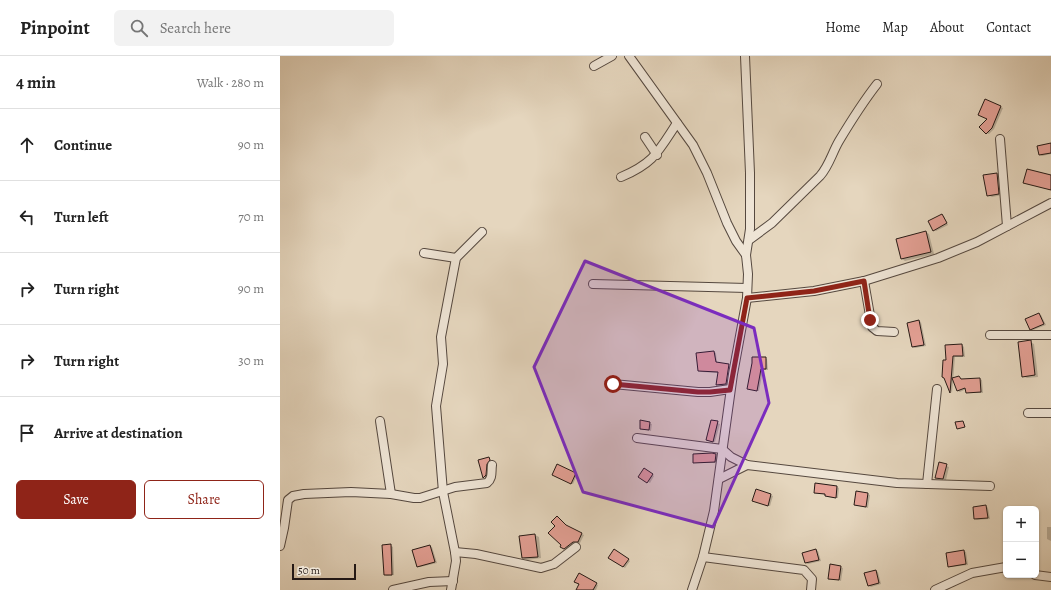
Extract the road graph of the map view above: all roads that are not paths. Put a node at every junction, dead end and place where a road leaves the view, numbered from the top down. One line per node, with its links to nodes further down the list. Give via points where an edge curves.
1 (612, 56): 4 (street)
2 (629, 56): 6 (street)
3 (745, 56): 14 (street, via 750,173)
4 (594, 66)
5 (877, 84): 14 (street, via 855,114 827,168 772,223)
6 (677, 123): 9 (street); 16 (street, via 693,145 727,223)
7 (645, 137): 9 (street)
8 (1000, 139): 12 (street)
9 (656, 155): 10 (street, via 640,168)
10 (621, 177)
11 (1051, 203): 12 (street)
12 (1007, 226): 18 (street, via 938,258)
13 (482, 232): 17 (street)
14 (749, 240): 16 (street)
15 (424, 253): 17 (street)
16 (746, 255): 20 (street)
17 (456, 258): 38 (street, via 442,337 443,364 436,406)
18 (864, 281): 21 (street, via 814,291); 22 (street, via 872,327 877,331)
19 (593, 284): 20 (street)
20 (747, 288): 21 (street)
21 (747, 298): 27 (street)
22 (894, 332)
23 (990, 335): 24 (street)
24 (1051, 335)
25 (613, 384): 27 (street, via 698,392)
26 (937, 389): 36 (street)
27 (730, 390): 32 (street)
28 (1028, 413): 29 (street)
29 (1051, 413)
30 (380, 420): 39 (street)
31 (637, 438): 32 (street)
32 (722, 449): 34 (street); 35 (street)
33 (492, 465): 38 (street, via 490,480 487,483 455,487)
34 (747, 465): 35 (street); 36 (street, via 897,483)
35 (718, 479): 43 (street, via 714,511)
36 (927, 484): 37 (street)
37 (990, 486)
38 (443, 492): 39 (street, via 414,498); 42 (street)
39 (391, 494): 40 (street, via 324,493 289,498)
40 (280, 546)
41 (576, 547): 42 (street, via 554,564 541,568)
42 (455, 552): 47 (street)
43 (703, 557): 50 (street); 51 (street, via 804,570 812,579)
44 (1003, 568): 52 (street, via 972,573)
45 (1039, 576): 46 (street)
46 (1051, 577)
47 (452, 581): 48 (street, via 429,582); 49 (street)
48 (393, 590)
49 (452, 590)
50 (692, 590)
51 (811, 590)
52 (935, 590)

